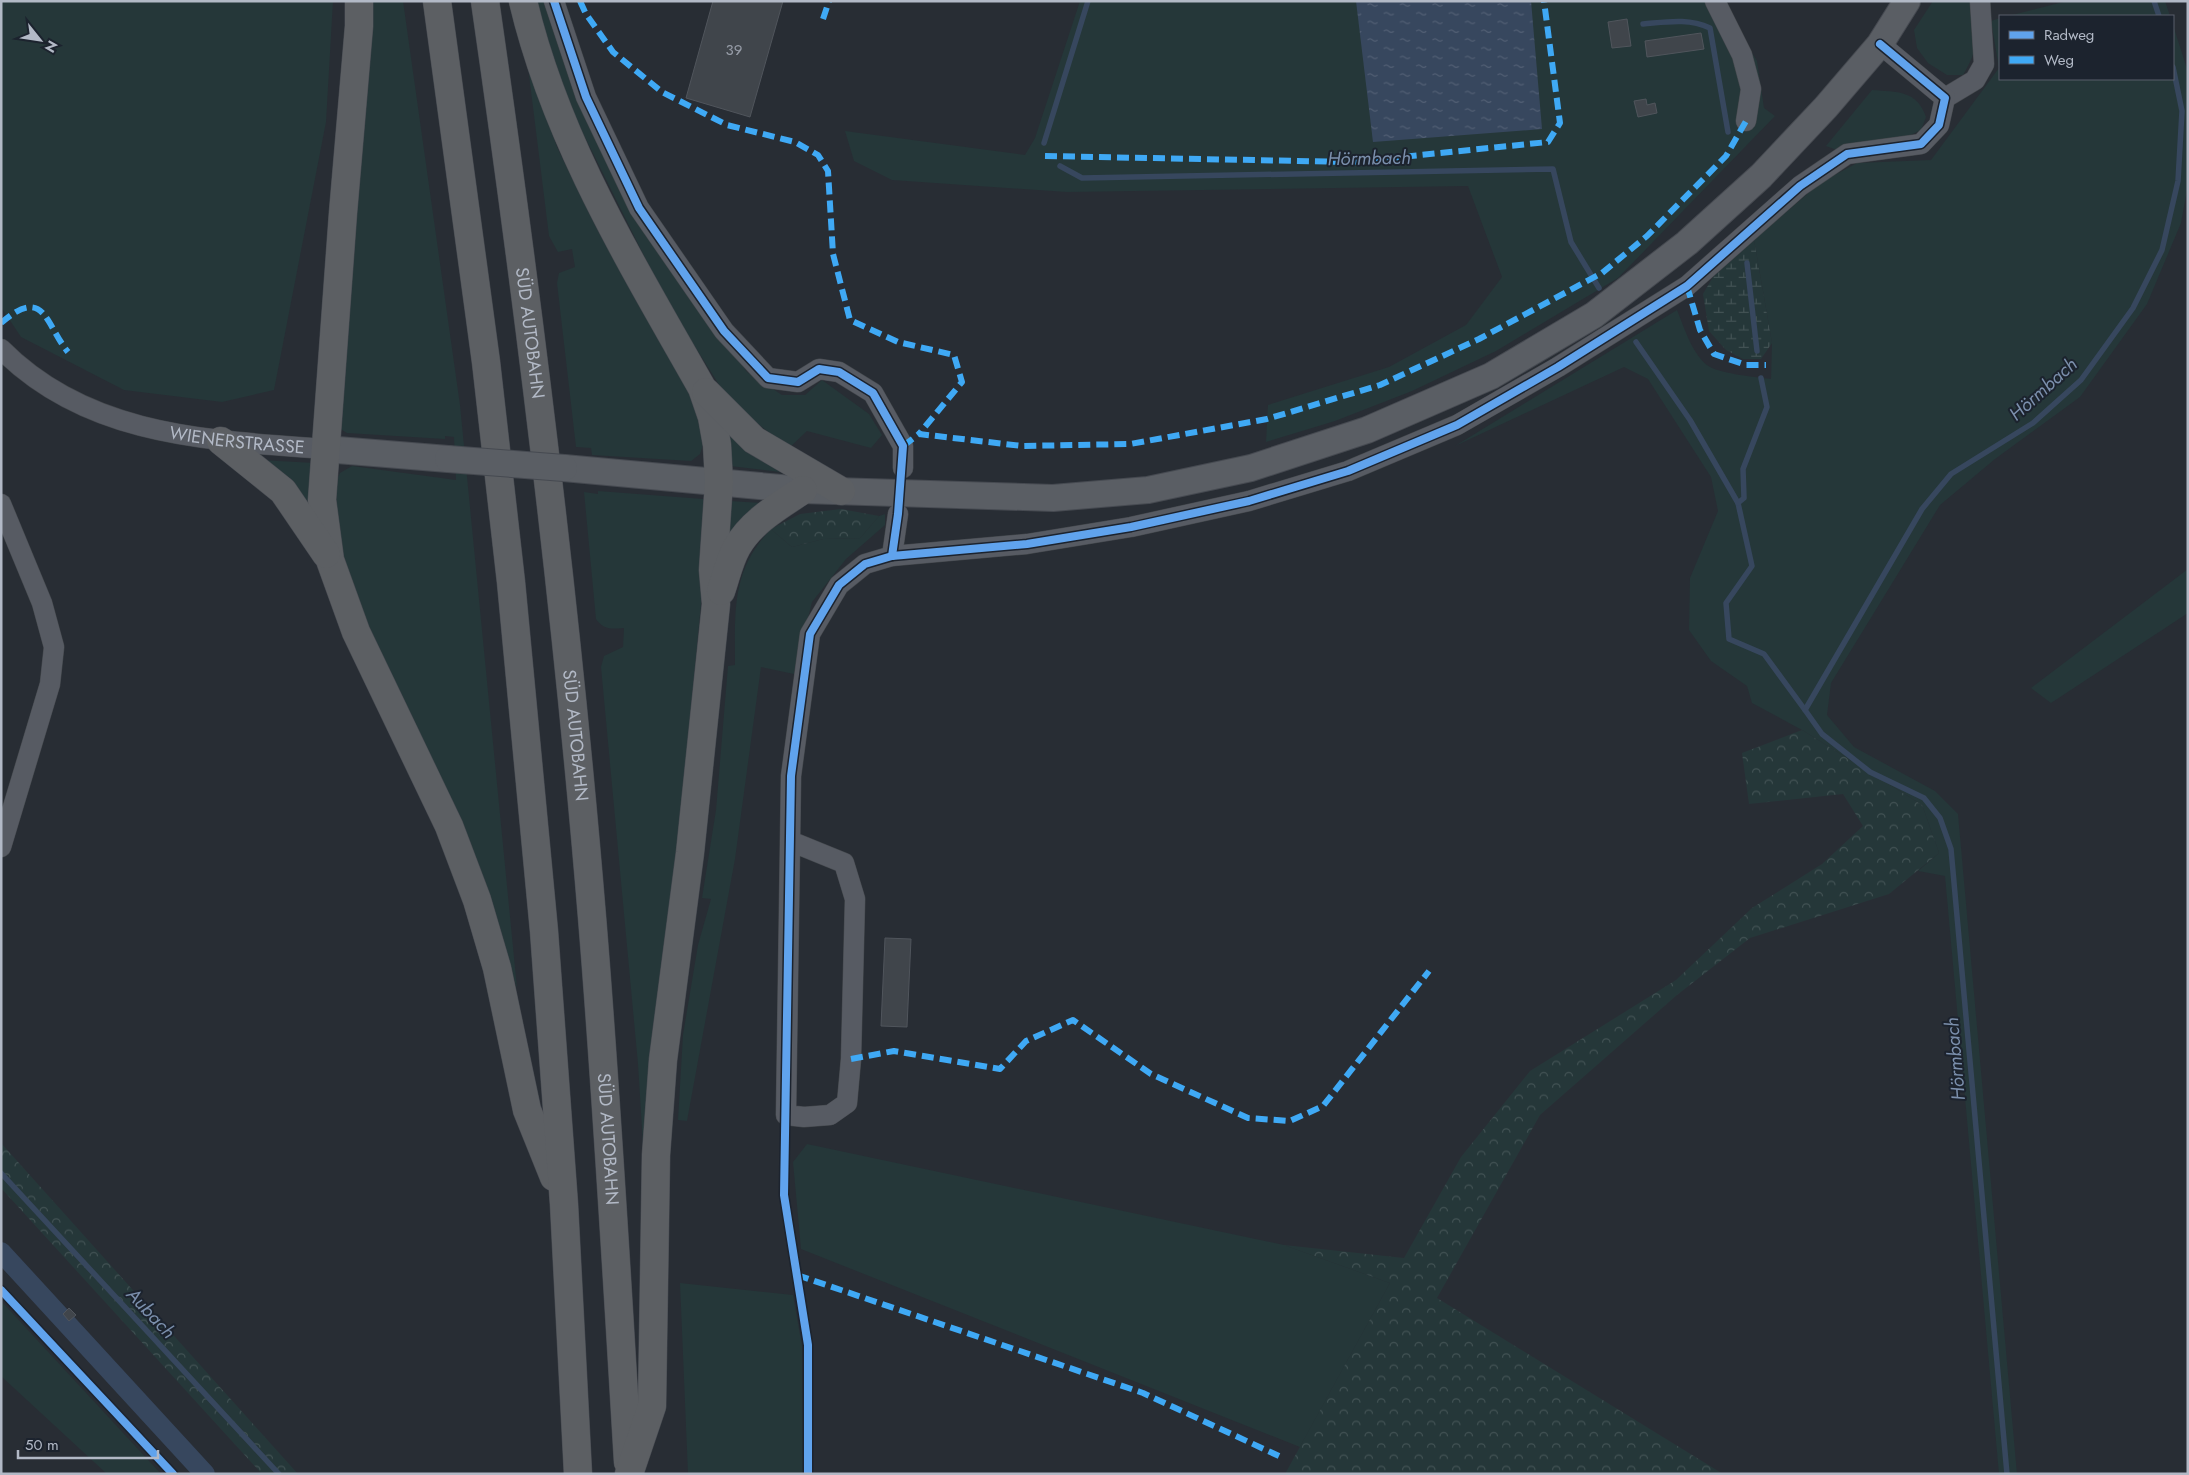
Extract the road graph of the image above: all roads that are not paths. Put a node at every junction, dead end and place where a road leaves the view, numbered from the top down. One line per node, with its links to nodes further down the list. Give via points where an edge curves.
1 (360, 1): 15 (highway)
2 (437, 1): 27 (highway, via 486,362 511,582 544,931)
3 (485, 1): 29 (highway, SÜD AUTOBAHN, via 511,178 560,576 592,915)
4 (522, 1): 13 (highway, via 560,120 609,223)
5 (554, 1): 16 (street, via 586,97 639,208 724,331 768,378 798,382 819,369 839,372 873,392 903,446)
6 (1715, 1): 11 (street, via 1742,55 1751,89)
7 (1907, 1): 9 (main road)
8 (1980, 1): 10 (street, via 1984,64 1975,80)
9 (1880, 44): 10 (street); 19 (main road, via 1761,176 1686,243 1594,315 1491,376 1367,430 1251,468 1148,490 1053,498)
10 (1945, 98): 22 (street, via 1939,125 1921,144 1847,154 1800,186 1687,286 1558,367 1457,425 1348,471 1249,501 1130,527 1026,544)
11 (1746, 121)
12 (1, 349): 14 (street, WIENERSTRASSE, via 36,380 91,411 150,428)
13 (702, 388): 17 (highway, via 712,417); 19 (highway, via 754,440)
14 (221, 441): 15 (street, WIENERSTRASSE); 23 (highway, via 282,491)
15 (325, 449): 17 (main road, bridge); 23 (highway, via 322,500)
16 (902, 468)
17 (719, 482): 18 (main road); 24 (highway, via 713,570)
18 (803, 490): 19 (main road); 24 (highway, via 768,512 750,529 736,548)
19 (841, 491)
20 (1, 504): 26 (street, via 42,603 54,647 50,684)
21 (898, 514): 22 (street)
22 (892, 556): 25 (street, via 865,564 839,585 810,634 792,776)
23 (330, 560): 27 (highway, via 356,632 449,826 477,900 497,968 527,1110)
24 (716, 604): 29 (highway, via 690,853 663,1060 656,1155 652,1406)
25 (790, 841): 25 (street, via 786,1115 830,1115 847,1103 855,899 844,863)
26 (1, 847)
27 (564, 1204): 28 (highway)
28 (578, 1474)
29 (629, 1474)

